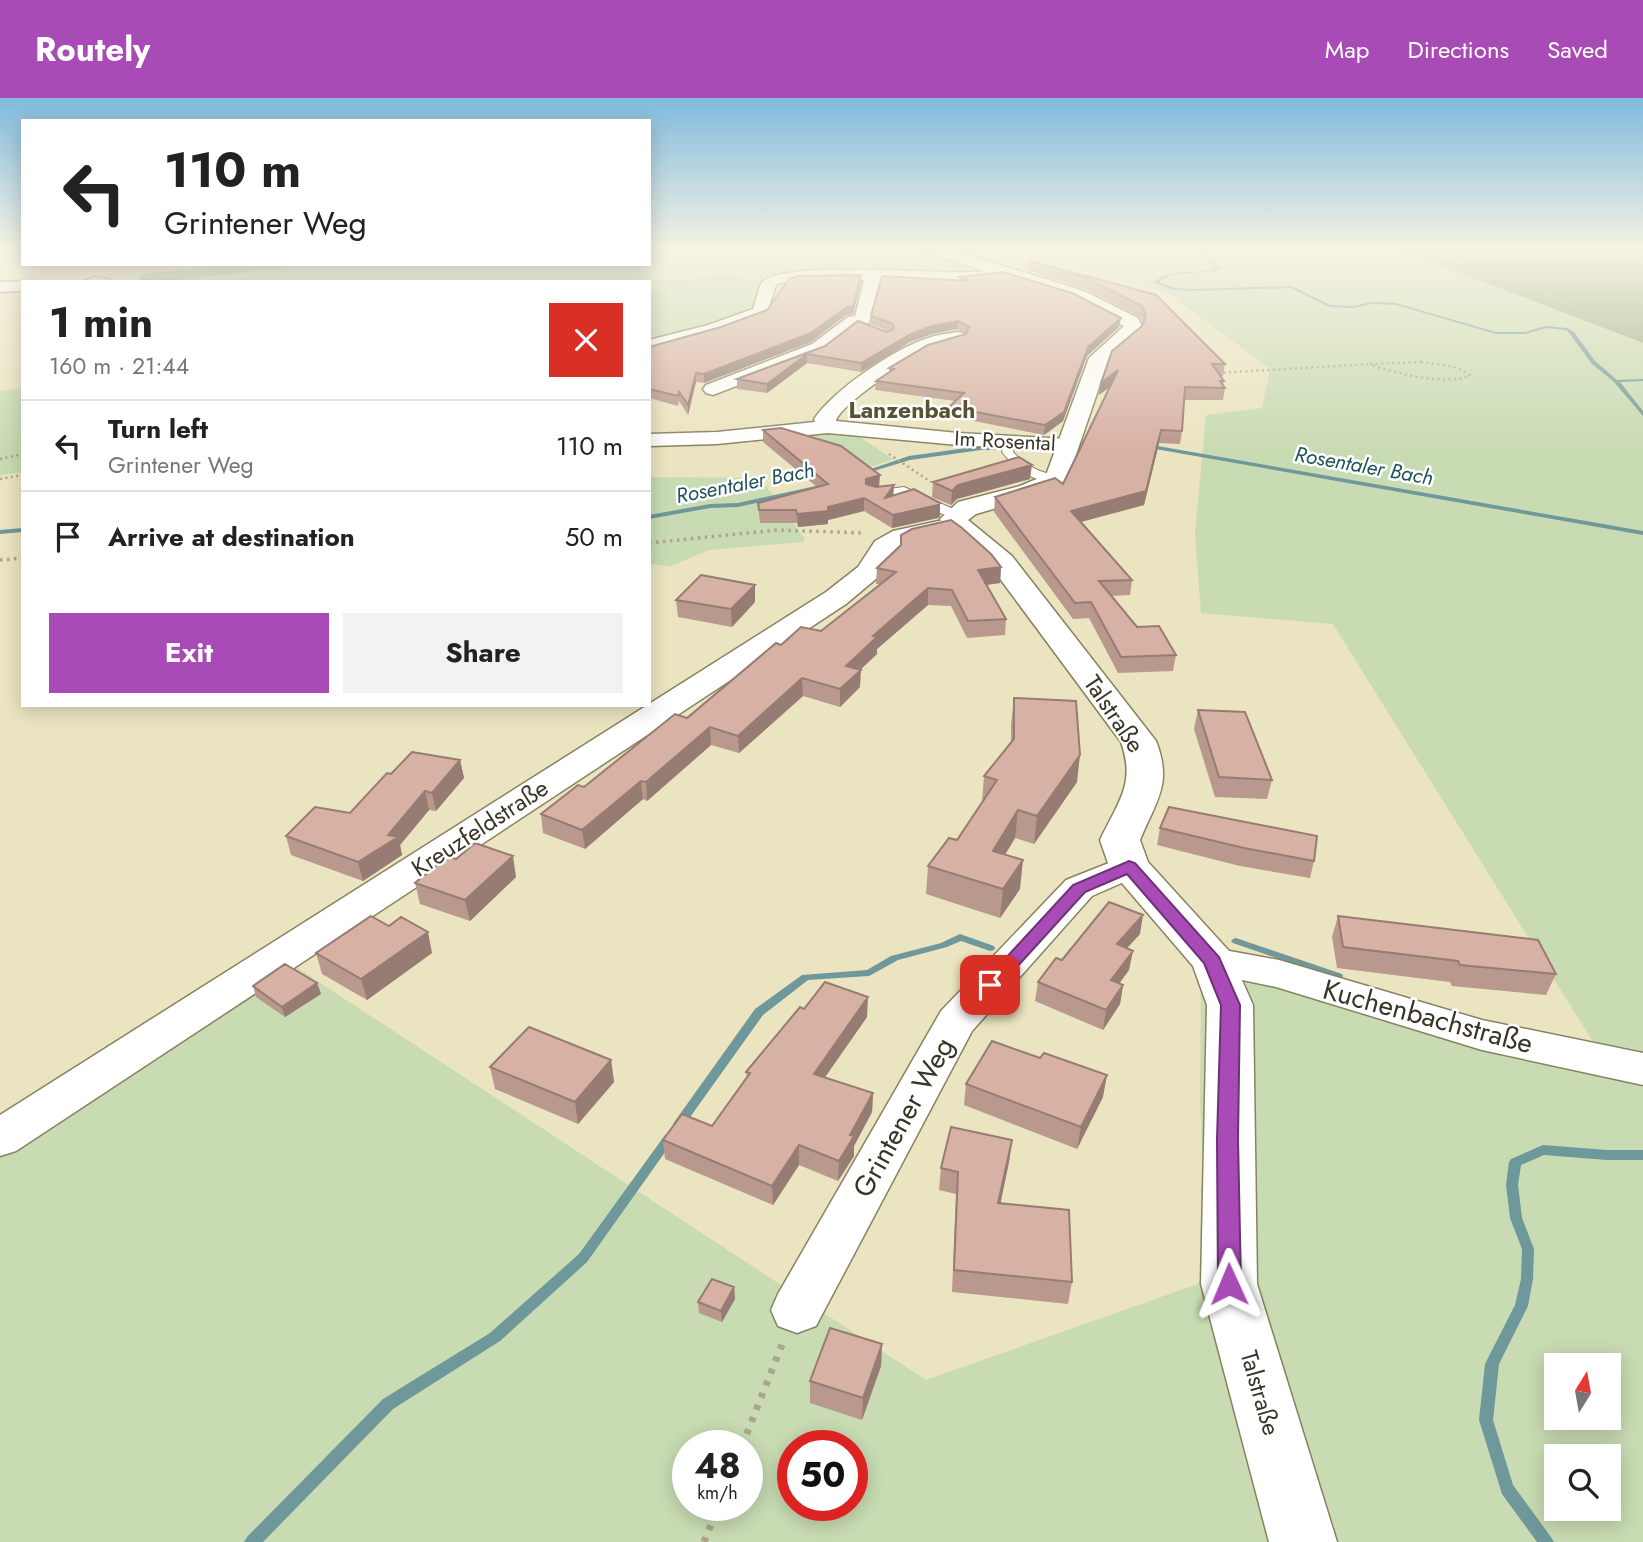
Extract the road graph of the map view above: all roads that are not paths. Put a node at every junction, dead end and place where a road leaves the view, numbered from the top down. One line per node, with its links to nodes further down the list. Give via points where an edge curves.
1 (751, 315): 5 (street)
2 (870, 315): 6 (street, via 869,325 854,321 818,348)
3 (1119, 315): 9 (main road, via 1131,322 1131,332 1099,358)
4 (957, 337): 7 (street, via 928,344 890,367 832,408 824,419)
5 (651, 345)
6 (713, 389)
7 (828, 427): 8 (street, Im Rosental); 10 (street, Im Rosental)
8 (651, 440)
9 (1067, 444): 10 (street, Im Rosental); 11 (main road)
10 (1009, 445): 11 (lane, via 1024,471)
11 (1057, 479): 13 (main road, via 967,508)
12 (873, 494): 13 (lane, via 904,490)
13 (956, 519): 14 (main road, Talstraße, via 1002,562 1138,741 1146,762 1144,784 1120,840); 17 (street, Kreuzfeldstraße, via 884,546 868,572 836,597)
14 (1129, 866): 15 (main road, Talstraße); 18 (street, Grintener Weg, via 1079,888 956,1022)
15 (1213, 961): 16 (street, Kuchenbachstraße, via 1279,974 1482,1035); 19 (main road, Talstraße, via 1230,1005 1229,1284)
16 (1643, 1069)
17 (0, 1138)
18 (797, 1310)
19 (1303, 1542)

